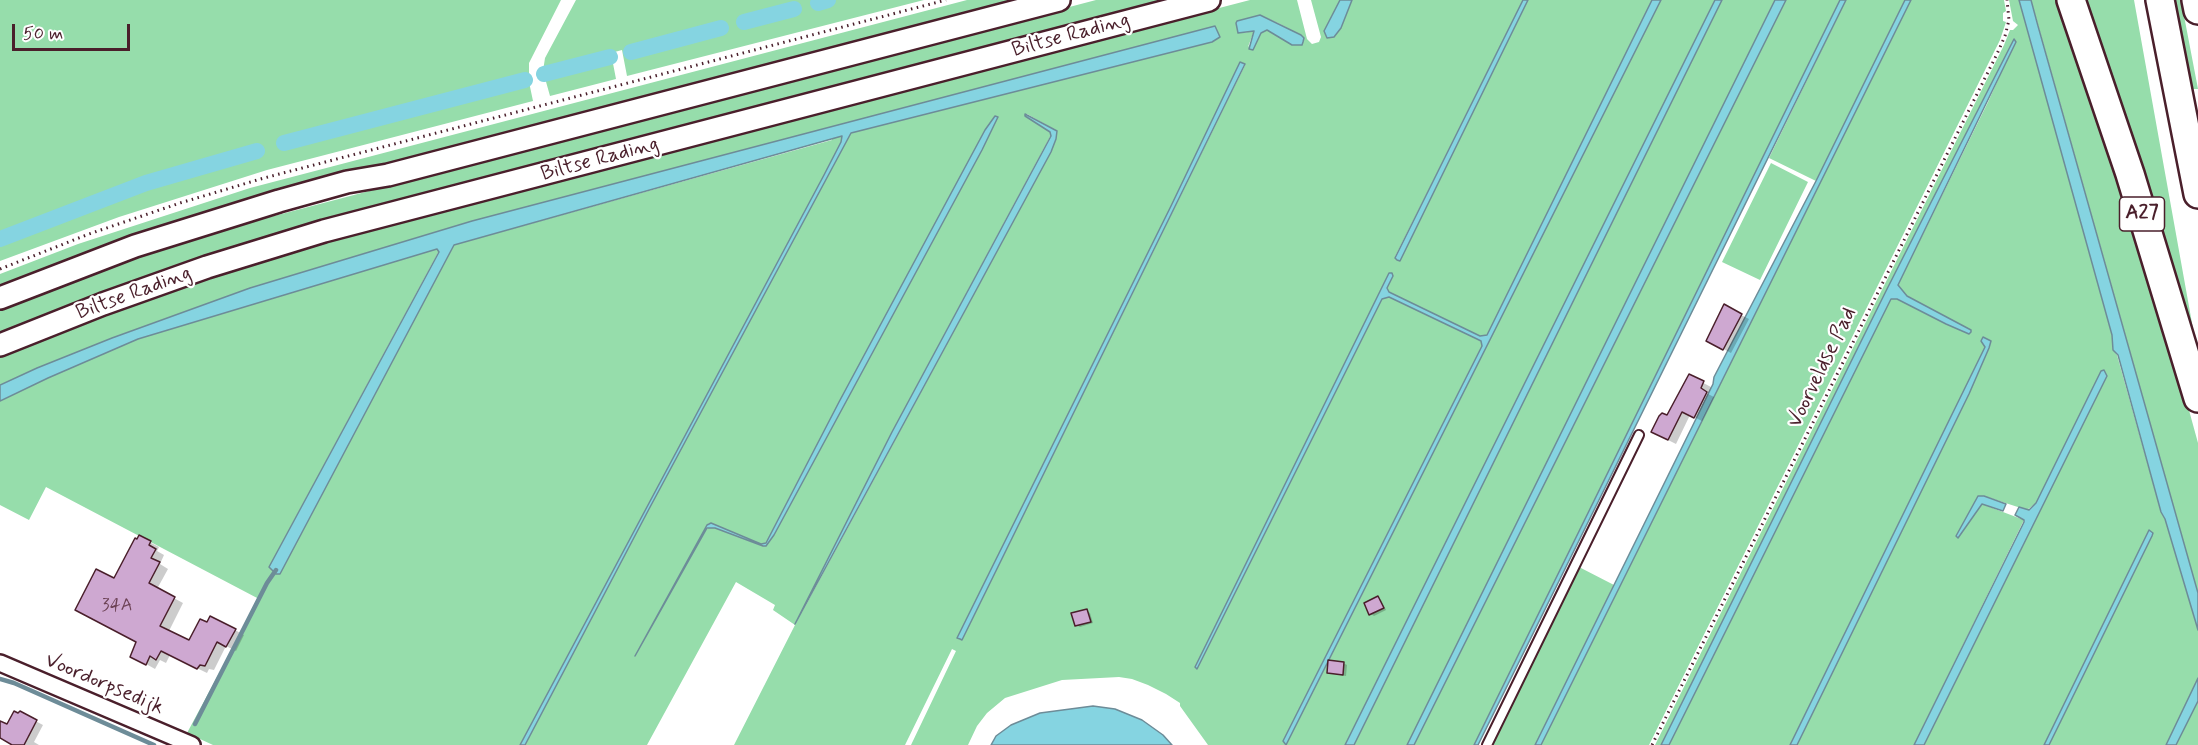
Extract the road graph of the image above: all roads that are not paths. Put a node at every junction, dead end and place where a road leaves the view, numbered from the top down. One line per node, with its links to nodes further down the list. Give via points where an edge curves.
1 (1059, 0): 8 (main road, Biltse Rading, via 279,201 135,246)
2 (1209, 0): 9 (main road, Biltse Rading, via 324,231 186,274)
3 (2071, 0): 10 (highway, A27, via 2130,174)
4 (2160, 0): 7 (highway)
5 (2196, 0): 6 (highway)
6 (2198, 10)
7 (2198, 194)
8 (0, 298)
9 (0, 345)
10 (2198, 398)
11 (1639, 435): 14 (lane)
12 (0, 663): 13 (street, Voordorpsedijk)
13 (192, 745)
14 (1487, 745)

